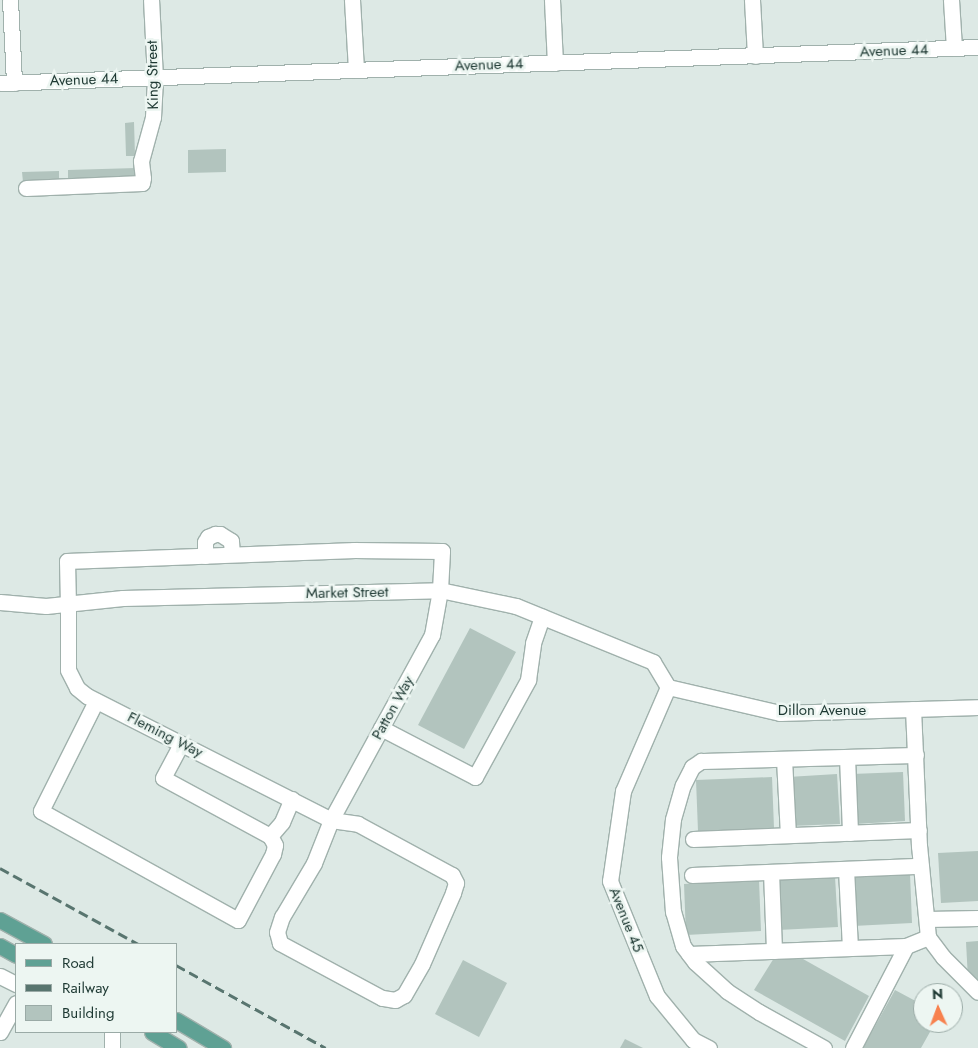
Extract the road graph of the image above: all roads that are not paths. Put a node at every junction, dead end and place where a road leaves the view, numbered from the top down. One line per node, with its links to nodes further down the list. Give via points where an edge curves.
1 (10, 0): 13 (street)
2 (151, 0): 12 (street, King Street)
3 (352, 0): 11 (street)
4 (552, 0): 10 (street)
5 (752, 0): 9 (street)
6 (951, 0): 7 (street)
7 (954, 48): 8 (street, Avenue 44); 9 (street, Avenue 44)
8 (978, 48)
9 (755, 56): 10 (street, Avenue 44)
10 (556, 63): 11 (street, Avenue 44)
11 (356, 70): 12 (street, Avenue 44)
12 (155, 78): 13 (street, Avenue 44); 14 (street, King Street, via 153,117 141,161 142,183)
13 (7, 83)
14 (26, 188)
15 (232, 554): 16 (street); 16 (street, via 231,541 215,534 204,542); 17 (street, Patton Way, via 442,551)
16 (205, 556): 19 (street, Fleming Way, via 68,561)
17 (440, 590): 19 (street, Market Street, via 123,598); 20 (street, Market Street, via 516,606); 25 (street, Patton Way, via 432,635)
18 (0, 602): 19 (street, Market Street, via 46,606)
19 (68, 604): 22 (street, Fleming Way, via 68,670 77,688)
20 (542, 617): 21 (street, Market Street, via 653,662); 25 (street, via 528,680 475,777)
21 (668, 688): 24 (street, Dillon Avenue, via 780,713); 66 (street, Avenue 45, via 623,791 610,881 658,996 693,1040)
22 (96, 701): 26 (street, Fleming Way); 35 (street, via 41,811 238,920 274,854 276,845)
23 (978, 707): 24 (street, Dillon Avenue)
24 (913, 709): 27 (street)
25 (381, 728): 31 (street, Patton Way)
26 (181, 744): 30 (street, Fleming Way); 35 (street, via 163,778)
27 (916, 755): 28 (street); 32 (street)
28 (847, 757): 29 (street); 33 (street)
29 (784, 759): 34 (street); 52 (street, via 701,761 692,767 683,785 673,819 669,856 677,932)
30 (292, 800): 31 (street, Fleming Way); 35 (street, via 282,822)
31 (331, 820): 31 (street, Patton Way, via 358,824 452,875 456,882 422,964 404,995 395,1000 382,998 277,939 282,918 314,863)
32 (919, 830): 33 (street); 37 (street)
33 (850, 832): 34 (street)
34 (788, 835): 36 (street)
35 (270, 836)
36 (694, 839)
37 (921, 866): 38 (street); 42 (street)
38 (846, 869): 39 (street); 49 (street)
39 (771, 872): 40 (street); 50 (street)
40 (692, 875)
41 (978, 918): 42 (street)
42 (927, 919): 45 (street)
43 (0, 920): 46 (main road)
44 (0, 929): 46 (main road)
45 (928, 937): 48 (street); 55 (street)
46 (41, 942)
47 (0, 946): 51 (main road)
48 (906, 946): 49 (street); 68 (street)
49 (850, 948): 50 (street)
50 (774, 951): 52 (street)
51 (15, 954)
52 (689, 954): 67 (street, via 727,990)
53 (0, 976): 54 (street)
54 (15, 984)
55 (978, 992)
56 (15, 1005): 59 (street)
57 (178, 1021): 65 (main road)
58 (178, 1031): 64 (main road, via 196,1042)
59 (0, 1032)
60 (112, 1033): 62 (street)
61 (154, 1033): 63 (main road)
62 (112, 1048)
63 (180, 1048)
64 (216, 1048)
65 (224, 1048)
66 (709, 1048)
67 (824, 1048)
68 (852, 1048)

